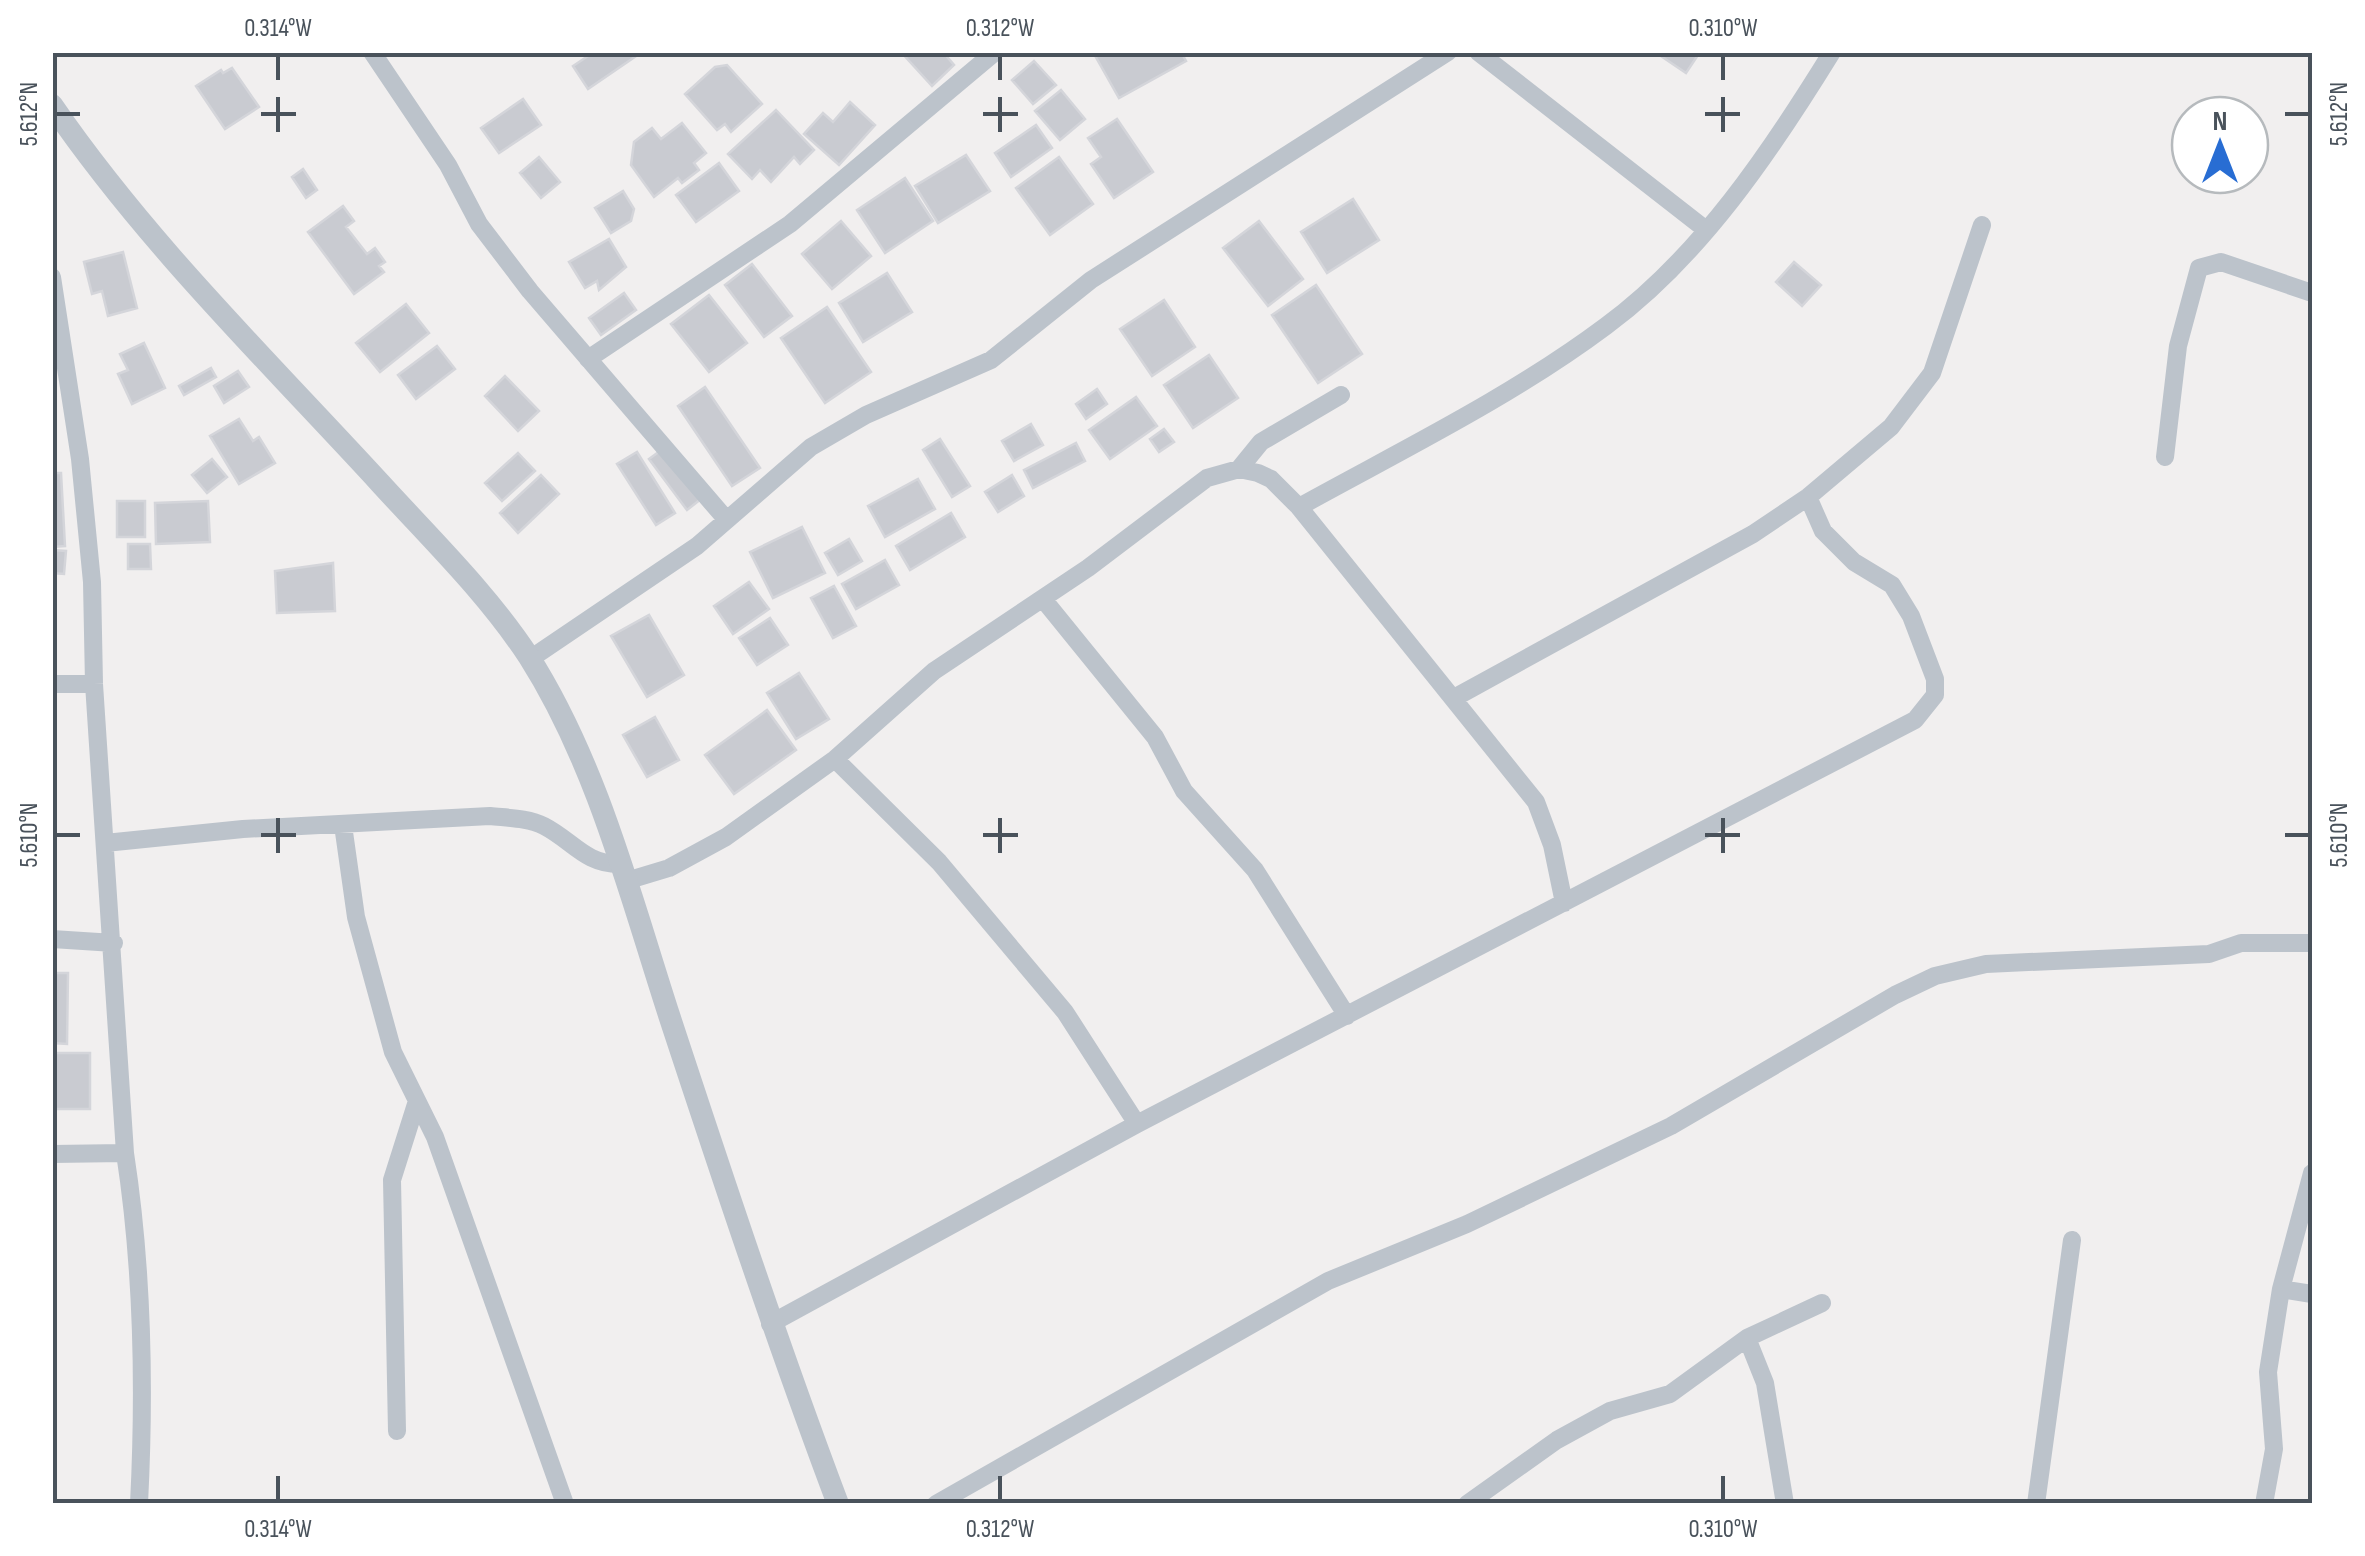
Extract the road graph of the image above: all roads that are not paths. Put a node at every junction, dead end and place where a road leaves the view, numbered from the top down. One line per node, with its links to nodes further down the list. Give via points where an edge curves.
1 (372, 52): 11 (street, via 479,224)
2 (995, 52): 11 (street, via 790,224)
3 (1448, 52): 18 (street, via 1091,280 991,360 811,447)
4 (1478, 52): 8 (street)
5 (1832, 52): 8 (street)
6 (52, 104): 20 (street, via 152,232 464,572)
7 (1982, 224): 16 (street, via 1932,374 1891,428)
8 (1705, 229): 17 (street, via 1608,325)
9 (52, 278): 13 (street)
10 (2312, 293): 14 (street, via 2221,262 2200,268 2178,346)
11 (588, 359): 18 (street)
12 (1341, 395): 15 (street, via 1261,442)
13 (62, 411): 22 (street, via 86,510)
14 (2165, 458)
15 (1239, 469): 17 (street, via 1271,479); 19 (street, via 1208,478)
16 (1808, 498): 23 (street); 28 (street, via 1832,541 1892,585 1911,616 1935,680 1930,704 1914,720)
17 (1299, 507): 23 (street)
18 (725, 518): 20 (street, via 697,546)
19 (1043, 599): 24 (street, via 915,685); 32 (street, via 1155,737 1184,791 1255,870)
20 (530, 658): 27 (street, via 586,773)
21 (52, 684): 22 (street)
22 (94, 684): 26 (street)
23 (1454, 698): 28 (street, via 1536,802)
24 (836, 759): 27 (street, via 669,868); 34 (street, via 939,862 1066,1012)
25 (343, 825): 26 (street); 27 (street, via 490,816 530,820 594,862); 33 (street, via 370,982)
26 (105, 843): 30 (street)
27 (622, 872): 42 (street)
28 (1564, 902): 32 (street)
29 (52, 939): 30 (street)
30 (114, 942): 35 (street)
31 (2312, 943): 48 (street, via 2240,942 2209,954 1986,964 1935,976 1672,1126 1467,1224 1328,1281)
32 (1347, 1016): 34 (street)
33 (417, 1101): 44 (street, via 392,1180); 46 (street)
34 (1137, 1124): 42 (street)
35 (126, 1153): 36 (street); 45 (street, via 139,1244)
36 (52, 1154)
37 (2312, 1173): 39 (street)
38 (2072, 1240): 51 (street)
39 (2281, 1289): 40 (street); 52 (street, via 2268,1372 2274,1449)
40 (2312, 1294)
41 (1822, 1303): 43 (street)
42 (770, 1324): 47 (street)
43 (1747, 1338): 49 (street, via 1670,1394 1610,1411 1557,1440); 50 (street, via 1765,1384)
44 (397, 1431)
45 (139, 1504)
46 (565, 1504)
47 (838, 1504)
48 (936, 1504)
49 (1467, 1504)
50 (1785, 1504)
51 (2036, 1504)
52 (2264, 1504)

